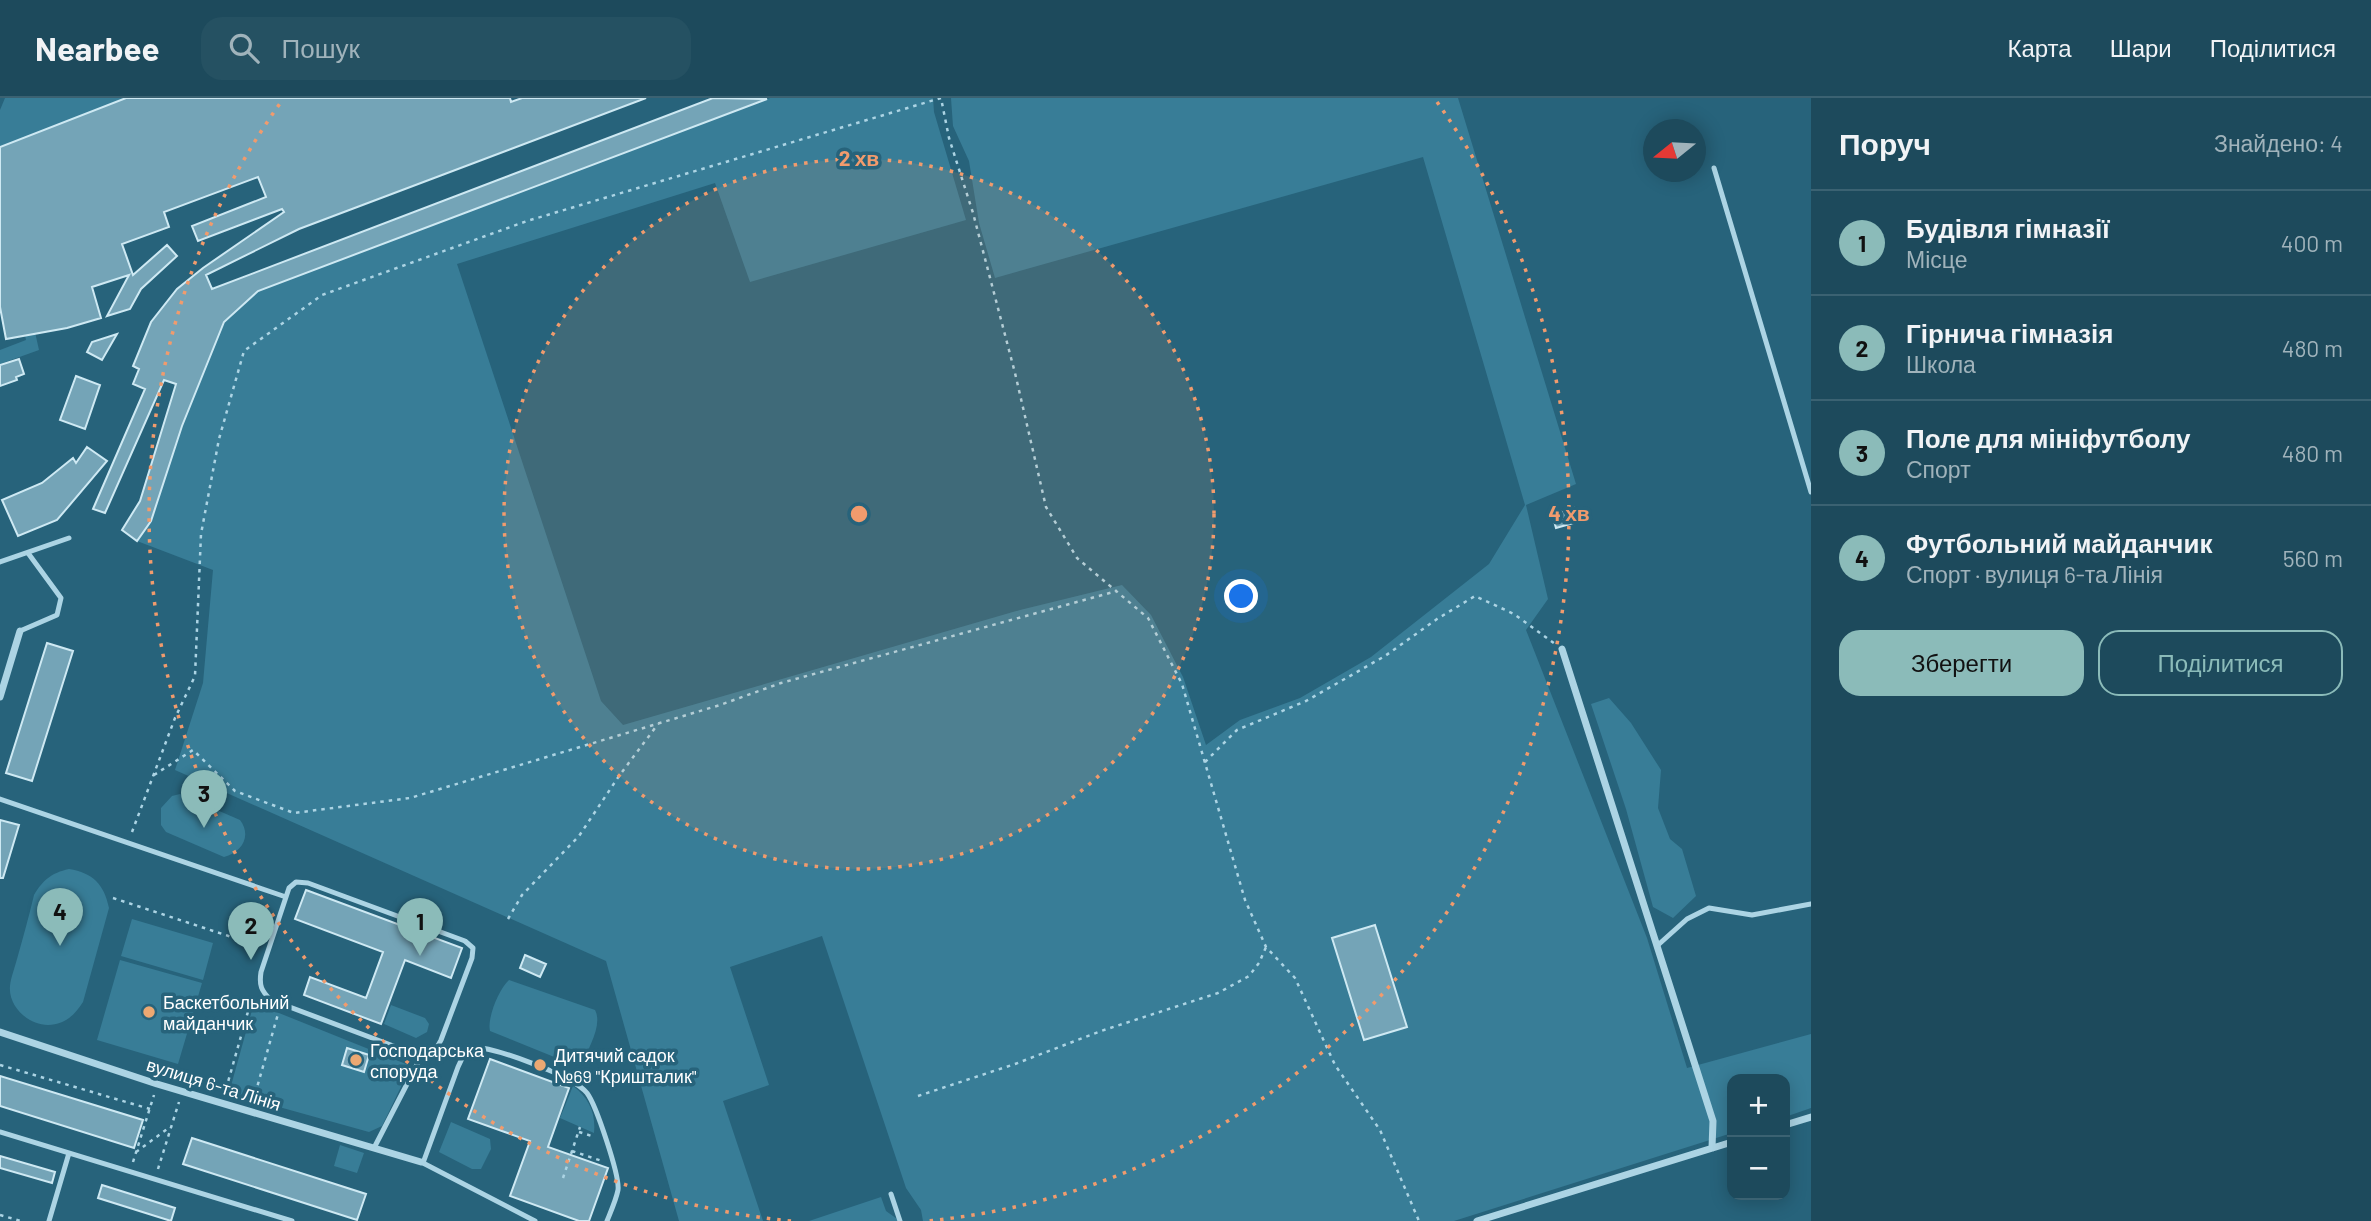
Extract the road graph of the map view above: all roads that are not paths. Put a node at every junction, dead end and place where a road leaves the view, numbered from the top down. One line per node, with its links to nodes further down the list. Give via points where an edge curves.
1 (1714, 168): 2 (lane)
2 (1811, 492)
3 (69, 538): 4 (lane)
4 (28, 553): 5 (lane); 6 (lane, via 61,598 57,615)
5 (0, 562)
6 (20, 631): 8 (street)
7 (1562, 649): 12 (street)
8 (0, 697)
9 (0, 799): 10 (lane)
10 (286, 897): 14 (lane, via 261,971 263,992 271,1000); 14 (lane, via 296,882 308,883 470,944 474,953 441,1040 431,1053)
11 (1811, 904): 12 (lane, via 1752,915 1709,908 1687,919)
12 (1658, 945): 19 (street, via 1713,1121)
13 (0, 1032): 20 (street, вулиця 6-та Лінія)
14 (422, 1055): 20 (lane)
15 (1811, 1117): 16 (street)
16 (1790, 1123)
17 (0, 1132): 21 (lane)
18 (1727, 1144): 19 (street)
19 (1712, 1148): 30 (street)
20 (374, 1149): 22 (street, вулиця 6-та Лінія)
21 (69, 1153): 24 (lane); 25 (lane)
22 (422, 1162): 27 (lane); 28 (lane, via 465,1052 473,1047 492,1050 575,1082 592,1100 618,1188)
23 (891, 1194): 29 (lane)
24 (282, 1219): 26 (lane)
25 (49, 1221)
26 (292, 1221)
27 (534, 1221)
28 (607, 1221)
29 (900, 1221)
30 (1477, 1221)

